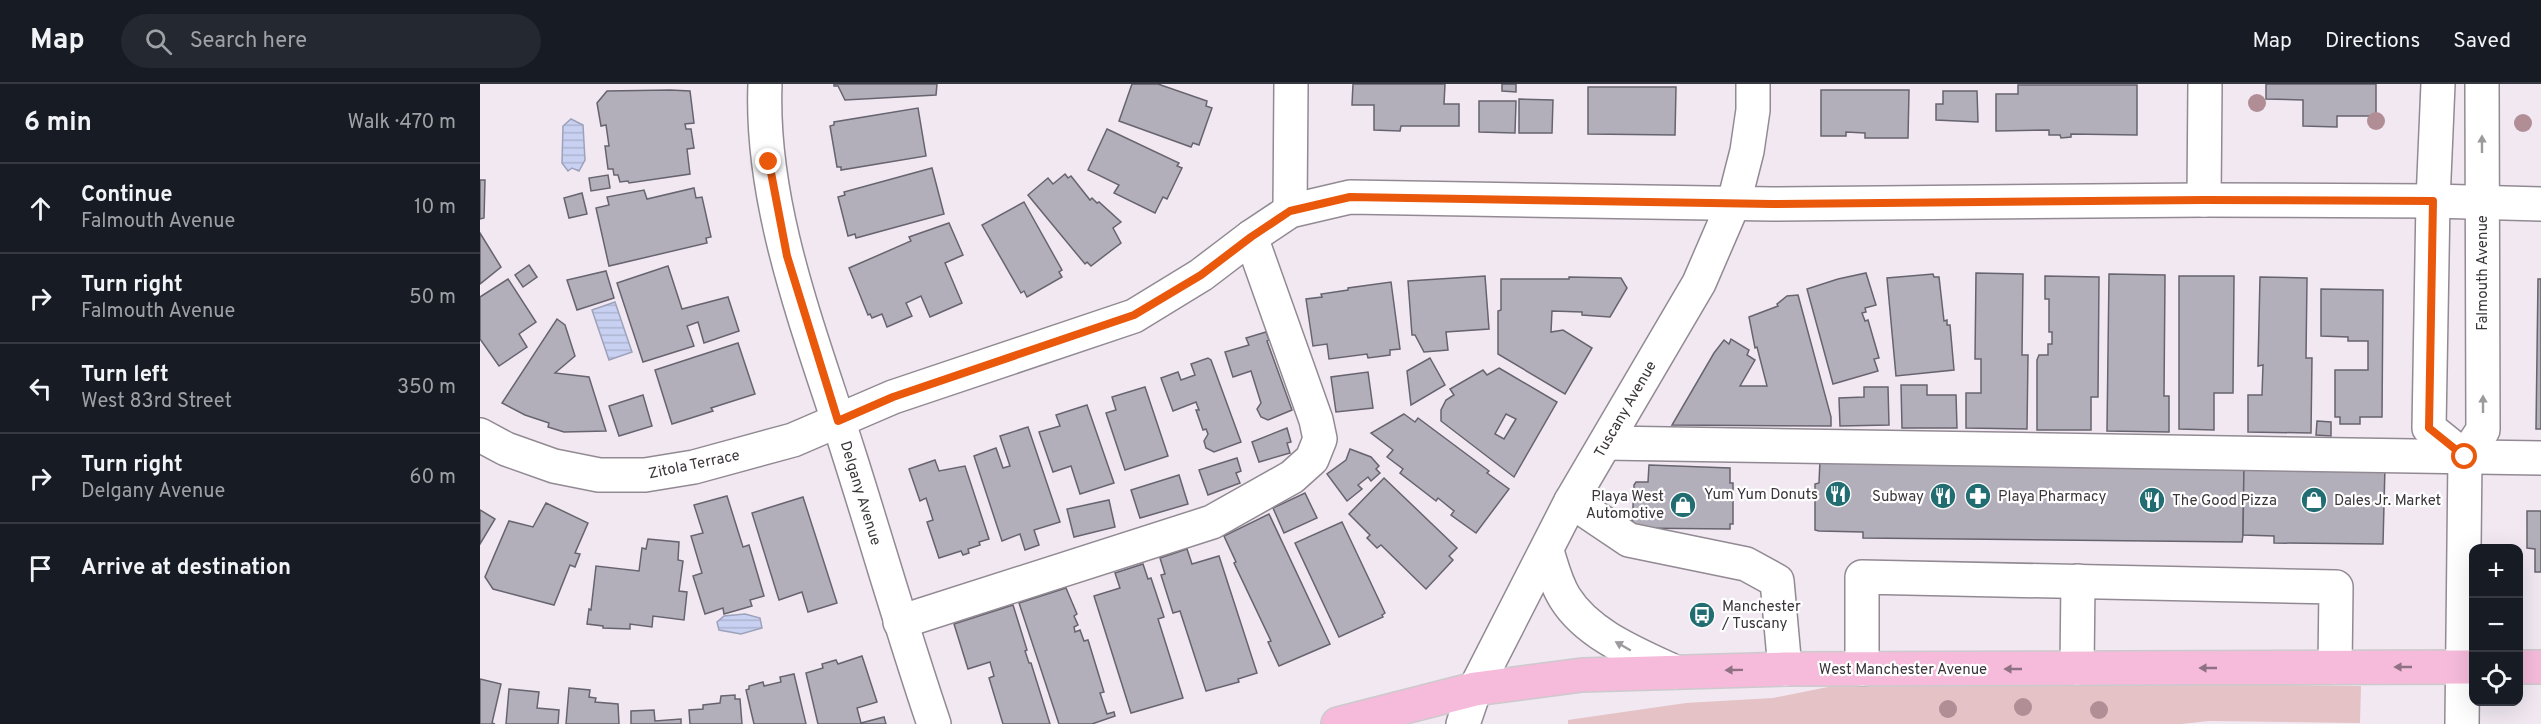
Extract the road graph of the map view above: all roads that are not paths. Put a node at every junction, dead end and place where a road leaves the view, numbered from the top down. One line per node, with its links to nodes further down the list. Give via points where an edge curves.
1 (765, 84): 14 (street, Delgany Avenue, via 769,162 787,256)
2 (1291, 84): 12 (street)
3 (1753, 84): 9 (street, Tuscany Avenue, via 1747,151)
4 (2205, 84): 7 (street)
5 (2438, 84): 8 (street)
6 (2482, 84): 10 (street, Falmouth Avenue, one-way to 6)
7 (2204, 200): 8 (street); 9 (street)
8 (2433, 201): 10 (street); 17 (street, via 2429,428)
9 (1734, 202): 12 (street, via 1350,197); 16 (street, Tuscany Avenue, via 1699,283)
10 (2482, 202): 11 (street); 17 (street, Falmouth Avenue, one-way to 10, via 2483,430)
11 (2541, 204)
12 (1290, 211): 13 (street, Zitola Terrace)
13 (1251, 237): 14 (street, Zitola Terrace, via 1201,275 1134,315 893,397); 22 (street, via 1316,420 1320,439 1312,459 1292,477 1212,522)
14 (838, 421): 15 (street, Zitola Terrace, via 793,440 694,467 645,475 598,475 554,466); 22 (street, Delgany Avenue)
15 (480, 435)
16 (1606, 443): 17 (street); 19 (street, Tuscany Avenue)
17 (2465, 457): 18 (street); 24 (street)
18 (2541, 458)
19 (1571, 501): 20 (street, Tuscany Avenue); 28 (street, via 1629,540 1746,564 1777,580)
20 (1547, 551): 30 (street, one-way to 20, via 1591,626 1565,598); 31 (street, Tuscany Avenue)
21 (2078, 581): 23 (street, via 2336,587); 27 (street); 29 (street, via 1862,577)
22 (900, 622): 32 (street, Delgany Avenue)
23 (2335, 667): 24 (main road, West Manchester Avenue, one-way to 23); 27 (main road, West Manchester Avenue, one-way to 27)
24 (2468, 667): 35 (street)
25 (2523, 667): 26 (main road)
26 (2541, 667)
27 (2077, 668): 29 (main road, West Manchester Avenue, one-way to 29)
28 (1785, 669): 29 (main road, West Manchester Avenue); 30 (main road, West Manchester Avenue, one-way to 30)
29 (1862, 669)
30 (1675, 672): 31 (main road, West Manchester Avenue, via 1582,675)
31 (1475, 689): 33 (main road, West Manchester Avenue); 34 (street, Tuscany Avenue)
32 (934, 724)
33 (1338, 724)
34 (1463, 724)
35 (2462, 724)

